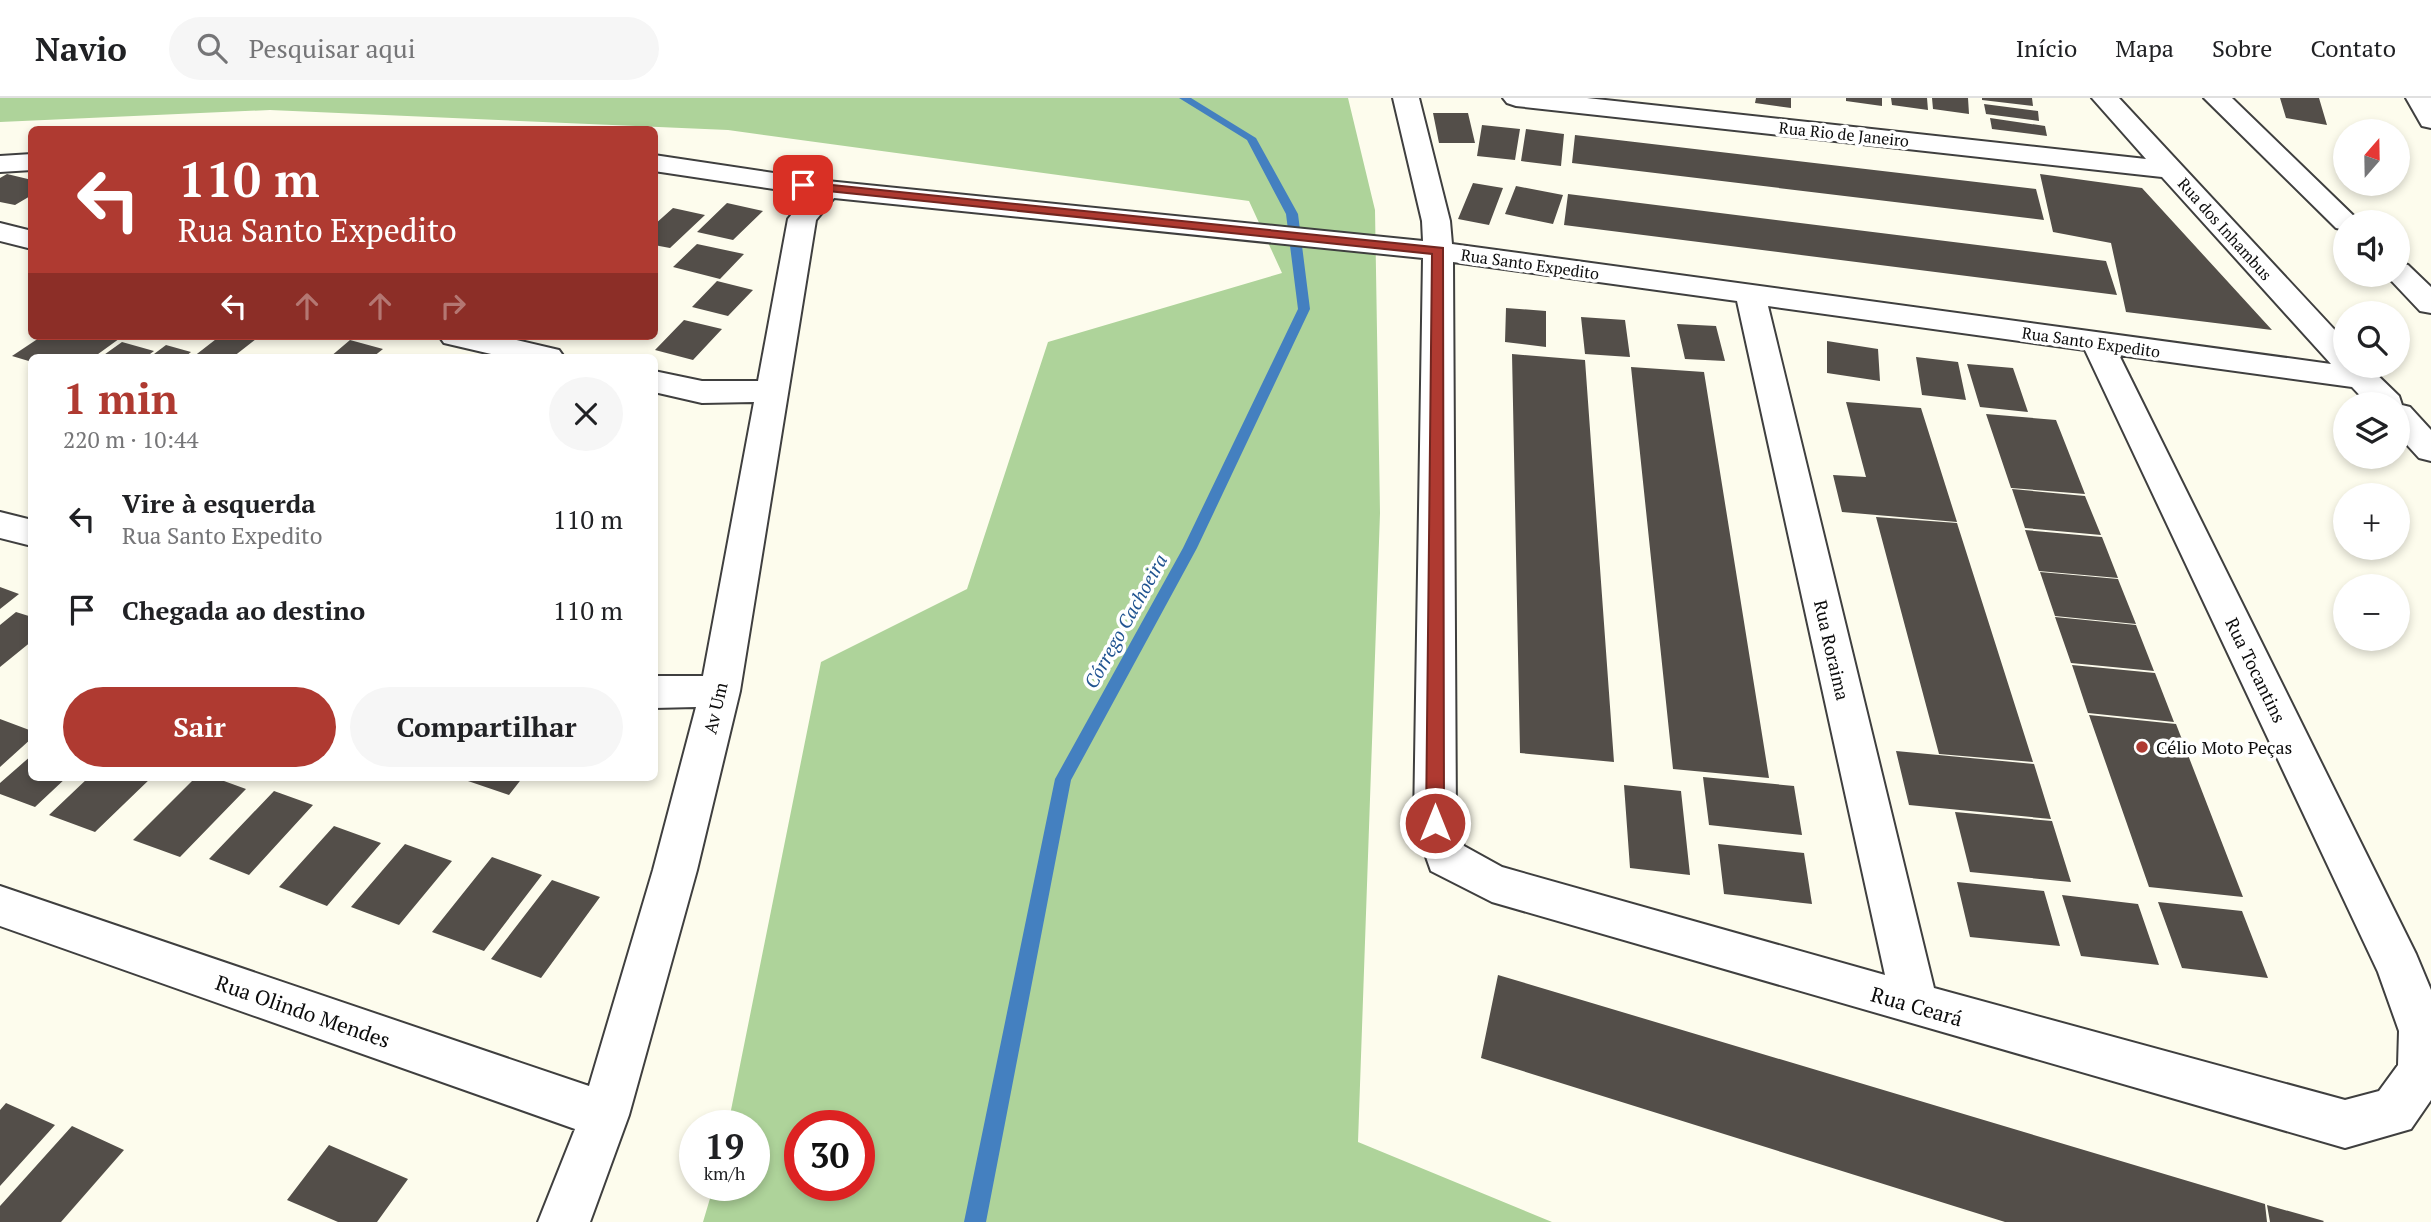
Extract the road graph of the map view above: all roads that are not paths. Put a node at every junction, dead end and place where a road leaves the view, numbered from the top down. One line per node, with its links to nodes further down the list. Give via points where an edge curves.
1 (1406, 98): 15 (street, via 1436,221)
2 (1517, 98): 10 (street, Rua Rio de Janeiro)
3 (2105, 98): 10 (street, Rua dos Inhambus)
4 (2217, 98): 12 (street)
5 (2419, 98): 6 (street)
6 (2431, 120)
7 (28, 162): 8 (street)
8 (0, 164)
9 (658, 164): 11 (street, Rua Santo Expedito)
10 (2172, 170): 21 (street, Rua dos Inhambus)
11 (827, 189): 15 (street, Rua Santo Expedito); 26 (street, Av Um, via 802,219)
12 (2334, 210)
13 (0, 232): 14 (street)
14 (28, 239)
15 (1438, 251): 17 (street, Rua Santo Expedito); 35 (street, Rua Ceará, via 1435,823 1447,858 1492,883)
16 (2410, 283): 18 (street)
17 (1750, 294): 20 (street, Rua Santo Expedito); 35 (street, Rua Roraima)
18 (2431, 304)
19 (473, 340): 22 (street)
20 (2098, 344): 23 (street, Rua Santo Expedito); 36 (street, Rua Tocantins, via 2400,969 2423,1031 2422,1072)
21 (2333, 347)
22 (535, 354)
23 (2333, 366)
24 (2362, 378): 27 (street, Rua dos Inhambus)
25 (658, 382): 26 (street, via 702,392)
26 (771, 391): 32 (street, Av Um)
27 (2375, 392)
28 (2410, 428): 29 (street)
29 (2431, 450)
30 (0, 525): 31 (street)
31 (28, 532)
32 (720, 691): 33 (street); 37 (street, Av Um)
33 (658, 692)
34 (0, 906): 37 (street, Rua Olindo Mendes)
35 (1915, 1005): 36 (street, Rua Ceará, via 2345,1124)
36 (2394, 1112)
37 (605, 1115): 38 (street, Av Um)
38 (564, 1222)

